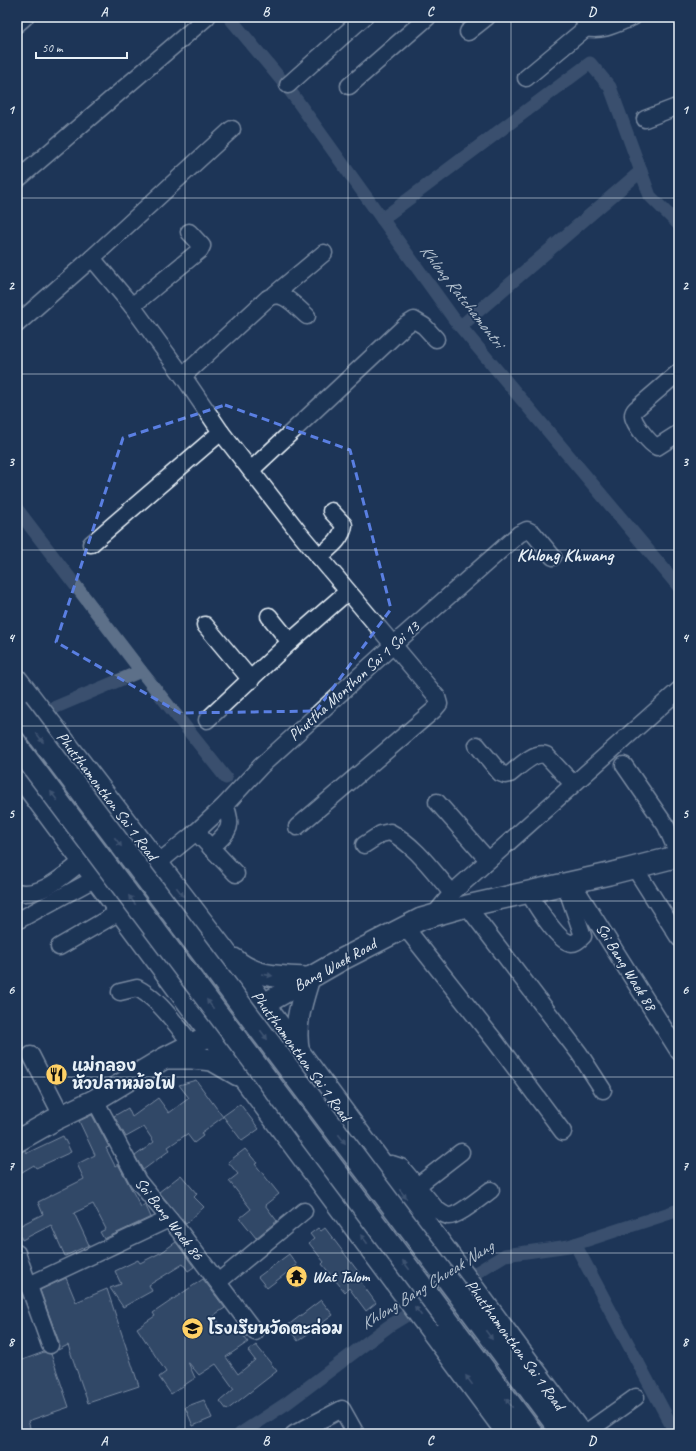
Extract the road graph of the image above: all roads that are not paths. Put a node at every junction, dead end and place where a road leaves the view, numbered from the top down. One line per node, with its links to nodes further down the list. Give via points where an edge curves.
1 (25, 17): 8 (street)
2 (364, 17): 11 (street)
3 (428, 17): 12 (street)
4 (487, 17): 9 (street)
5 (633, 17): 7 (street, via 594,30)
6 (201, 22): 16 (street)
7 (585, 22): 10 (street)
8 (17, 24)
9 (468, 32)
10 (526, 78)
11 (288, 85)
12 (349, 86)
13 (679, 106): 14 (street)
14 (645, 119)
15 (232, 129): 19 (street)
16 (17, 180)
17 (190, 232): 21 (street, via 202,246 200,250)
18 (324, 253): 20 (street)
19 (92, 258): 21 (street); 23 (street)
20 (275, 294): 22 (street, via 281,295); 26 (street)
21 (132, 306): 26 (street)
22 (307, 316)
23 (17, 324)
24 (436, 339): 29 (street, via 414,320 406,325)
25 (679, 372): 28 (street, via 633,414 634,420 652,445 657,447)
26 (183, 376): 27 (street)
27 (221, 432): 29 (street); 31 (street)
28 (679, 433)
29 (250, 470): 32 (street)
30 (331, 511): 32 (street, via 344,525 343,531 338,540)
31 (91, 544)
32 (319, 557): 34 (street)
33 (553, 557): 38 (street, Phuttha Monthon Sai 1 Soi 13, via 533,533 526,530)
34 (347, 592): 37 (street); 38 (street)
35 (269, 616): 37 (street)
36 (205, 625): 40 (street)
37 (290, 642): 40 (street)
38 (392, 646): 50 (street, Phuttha Monthon Sai 1 Soi 13, via 261,766); 51 (street, via 437,698 439,704)
39 (17, 680): 58 (main road, Phutthamonthon Sai 1 Road)
40 (251, 680): 43 (street)
41 (679, 690): 48 (street)
42 (17, 707): 107 (main road, Phutthamonthon Sai 1 Road, one-way to 107, bridge)
43 (207, 720)
44 (476, 745): 48 (street, via 500,773 510,774 536,755 546,754)
45 (17, 746): 106 (main road, one-way to 45, bridge)
46 (624, 765): 55 (street, via 666,826)
47 (17, 772): 57 (main road)
48 (573, 784): 56 (street)
49 (437, 802): 56 (street)
50 (225, 805): 52 (street, Phuttha Monthon Sai 1 Soi 13); 54 (street, via 231,826)
51 (297, 827)
52 (196, 832): 54 (street); 58 (street, Phuttha Monthon Sai 1 Soi 13)
53 (364, 846): 65 (street, via 381,834 394,834 408,844)
54 (211, 848): 60 (street)
55 (679, 856): 59 (main road, Bang Waek Road)
56 (488, 860): 65 (street)
57 (84, 861): 61 (main road); 63 (street, via 41,890 32,893)
58 (158, 864): 67 (main road, Phutthamonthon Sai 1 Road, one-way to 67)
59 (634, 868): 62 (main road, Bang Waek Road); 70 (street)
60 (236, 874)
61 (96, 878): 66 (main road); 68 (street)
62 (570, 882): 64 (main road, Bang Waek Road); 64 (street, via 583,936 579,941 571,943 566,942 556,932); 79 (street, Soi Bang Waek 88)
63 (17, 892)
64 (528, 892): 65 (main road, Bang Waek Road)
65 (459, 899): 69 (main road, Bang Waek Road, via 435,914); 84 (street, via 579,1053)
66 (122, 911): 71 (main road); 72 (street)
67 (197, 916): 71 (main road, via 219,960 221,971 212,982 188,983); 73 (main road, Phutthamonthon Sai 1 Road)
68 (17, 921)
69 (405, 927): 74 (main road, Bang Waek Road); 88 (street, via 495,1040)
70 (679, 938)
71 (146, 944): 77 (main road)
72 (59, 947)
73 (223, 949): 74 (main road, one-way to 74, via 245,968 260,974); 76 (main road, Phutthamonthon Sai 1 Road)
74 (309, 978): 76 (main road, Bang Waek Road); 80 (main road, via 298,1020 296,1041)
75 (120, 992): 78 (street, via 137,988 144,991)
76 (263, 1005): 77 (main road, Bang Waek Road); 80 (main road, Phutthamonthon Sai 1 Road)
77 (212, 1034): 78 (main road, Bang Waek Road); 83 (main road)
78 (192, 1044): 82 (main road, Bang Waek Road)
79 (679, 1052)
80 (299, 1054): 86 (main road, Phutthamonthon Sai 1 Road)
81 (31, 1055): 87 (street)
82 (163, 1058): 83 (main road, via 212,1060); 85 (main road, Bang Waek Road)
83 (245, 1078): 91 (main road)
84 (603, 1090)
85 (94, 1100): 87 (main road, Bang Waek Road); 96 (street, Soi Bang Waek 86, via 138,1181)
86 (338, 1107): 91 (main road, via 293,1064 273,1061 264,1066 265,1092); 92 (main road, Phutthamonthon Sai 1 Road)
87 (62, 1116): 89 (main road, Bang Waek Road)
88 (563, 1132)
89 (17, 1141)
90 (461, 1152): 93 (street)
91 (305, 1160): 105 (main road, one-way to 91)
92 (382, 1165): 93 (street, via 392,1164 401,1167); 108 (main road, Phutthamonthon Sai 1 Road, one-way to 108)
93 (417, 1186): 94 (street, via 437,1210 450,1216)
94 (491, 1190)
95 (304, 1211): 98 (street)
96 (169, 1219): 98 (street, Soi Bang Waek 86); 99 (street)
97 (17, 1253): 99 (street)
98 (218, 1282): 100 (street, Soi Bang Waek 86)
99 (29, 1285): 101 (street)
100 (255, 1332)
101 (50, 1345)
102 (636, 1397): 109 (street)
103 (294, 1434): 104 (street, via 342,1409)
104 (356, 1434)
105 (508, 1434)
106 (533, 1434)
107 (563, 1434)
108 (581, 1434)
109 (584, 1434)

